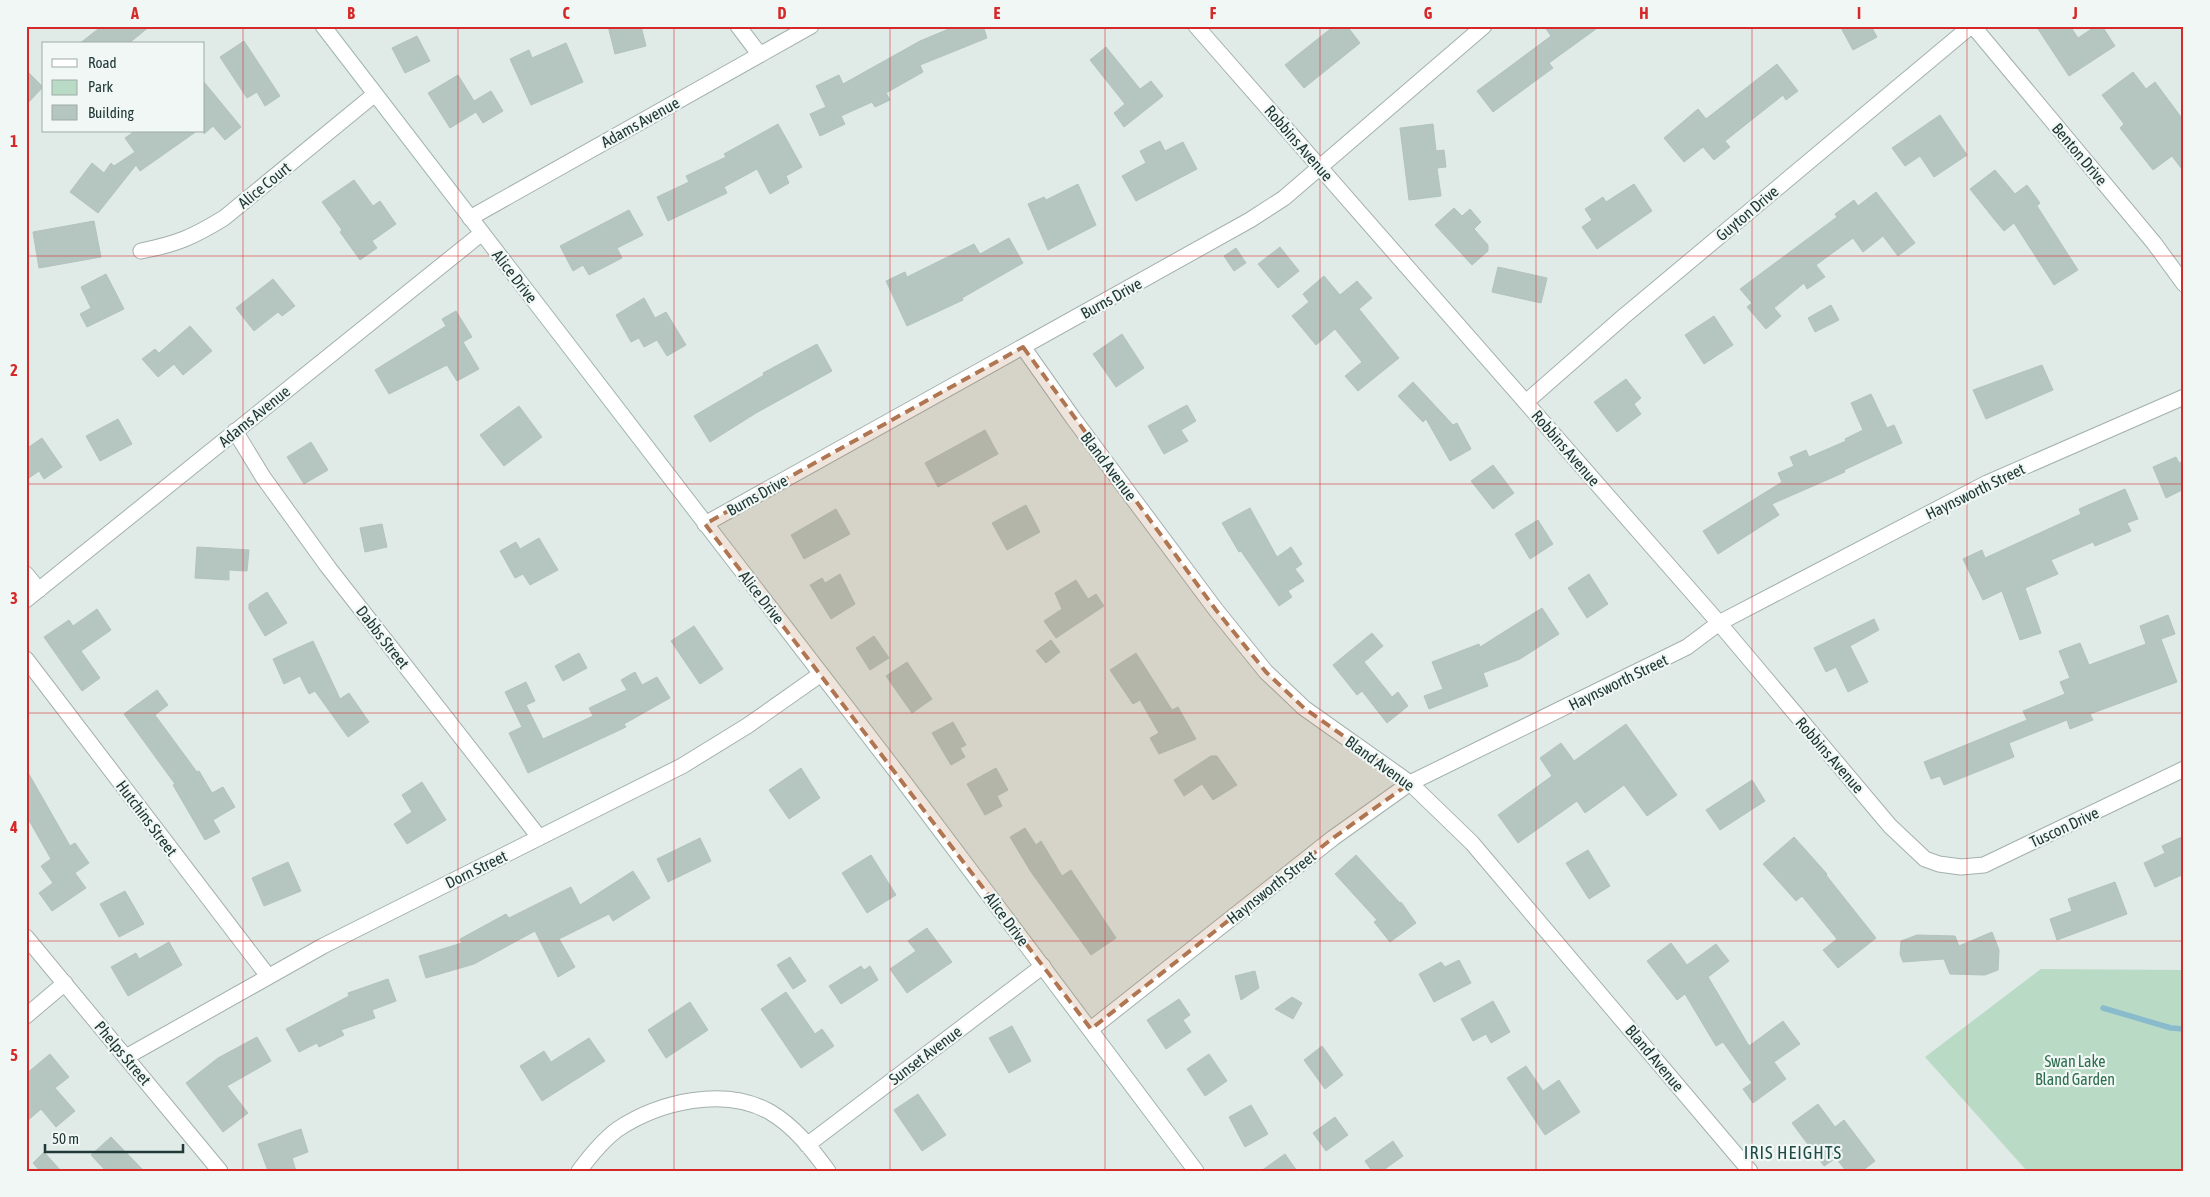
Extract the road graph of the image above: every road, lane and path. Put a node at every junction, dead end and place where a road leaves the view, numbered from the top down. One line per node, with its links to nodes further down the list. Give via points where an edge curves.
1 (323, 26): 8 (street, Alice Drive)
2 (738, 26): 7 (street)
3 (811, 26): 7 (street, Adams Avenue)
4 (1196, 26): 9 (street, Robbins Avenue)
5 (1484, 26): 9 (street, Burns Drive)
6 (1972, 26): 13 (street, Benton Drive, via 2154,243); 16 (street, Guyton Drive, via 1623,316)
7 (760, 55): 10 (street, Adams Avenue)
8 (375, 94): 10 (street, Alice Drive); 12 (street, Alice Court, via 224,218 173,245)
9 (1320, 167): 14 (street, Burns Drive, via 1284,198 1250,220); 16 (street, Robbins Avenue)
10 (470, 218): 11 (street, Alice Drive)
11 (482, 233): 17 (street, Adams Avenue); 18 (street, Alice Drive)
12 (141, 251)
13 (2184, 284)
14 (1023, 346): 18 (street, Burns Drive); 26 (street, Bland Avenue, via 1216,610 1266,672 1304,708)
15 (2184, 397): 22 (street, Haynsworth Street, via 1987,483)
16 (1526, 402): 22 (street, Robbins Avenue)
17 (235, 431): 20 (street, Adams Avenue); 27 (street, Dabbs Street, via 263,477 328,567)
18 (706, 524): 24 (street, Alice Drive)
19 (26, 574): 20 (street)
20 (39, 590): 21 (street, Adams Avenue)
21 (26, 600)
22 (1719, 623): 26 (street, Haynsworth Street, via 1687,647); 28 (street, Robbins Avenue, via 1890,826 1925,859)
23 (26, 659): 31 (street, Hutchins Street)
24 (821, 674): 27 (street, Dorn Street, via 747,726 682,766); 30 (street, Alice Drive)
25 (2184, 769): 28 (street, Tuscon Drive, via 1984,865 1961,868)
26 (1410, 783): 34 (street, Haynsworth Street, via 1333,838); 41 (street, Bland Avenue, via 1472,843)
27 (539, 838): 31 (street, Dorn Street, via 378,917)
28 (1939, 864)
29 (26, 937): 32 (street, Phelps Street)
30 (1043, 966): 34 (street, Alice Drive); 36 (street, Sunset Avenue)
31 (268, 976): 35 (street, Dorn Street)
32 (65, 983): 33 (street); 35 (street, Phelps Street)
33 (26, 1016)
34 (1091, 1029): 40 (street, Alice Drive)
35 (126, 1057): 37 (street, Phelps Street)
36 (807, 1145): 38 (street, via 790,1125 758,1107 726,1099 694,1100 650,1112 624,1126 610,1136); 39 (street)
37 (220, 1171)
38 (579, 1171)
39 (828, 1171)
40 (1196, 1171)
41 (1750, 1171)

